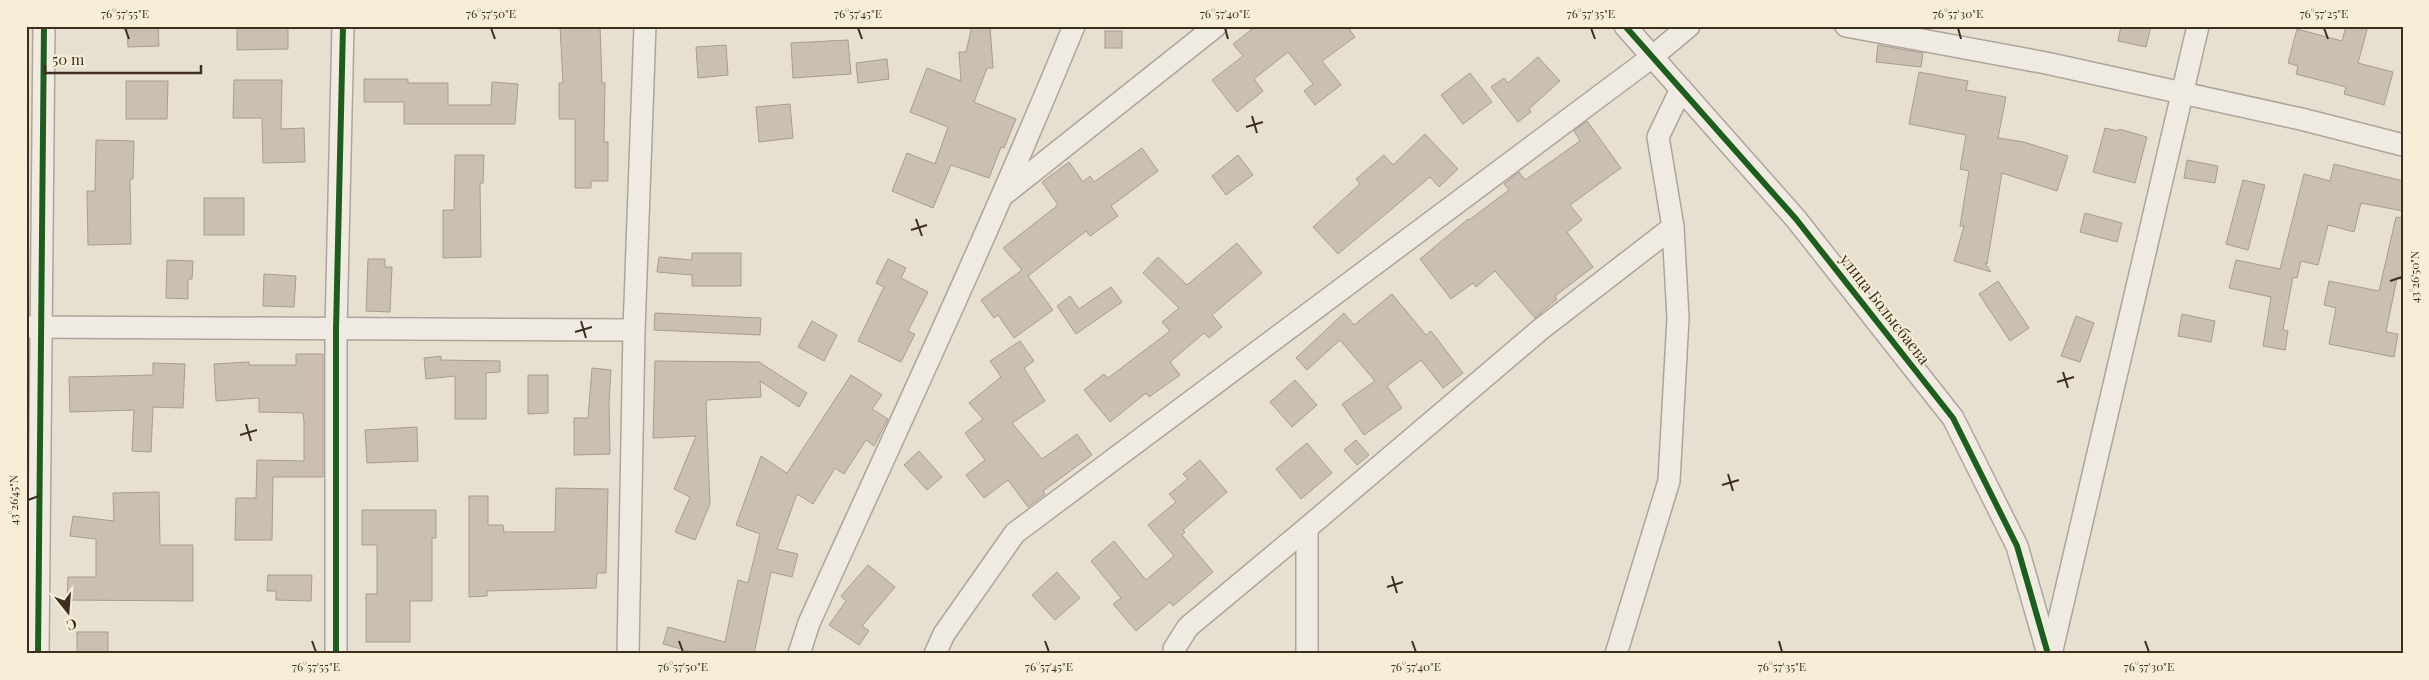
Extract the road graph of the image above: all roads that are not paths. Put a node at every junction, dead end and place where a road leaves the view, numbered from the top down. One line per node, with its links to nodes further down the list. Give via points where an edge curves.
1 (44, 26): 17 (street)
2 (342, 26): 18 (street)
3 (645, 26): 19 (street)
4 (1074, 26): 15 (street)
5 (1216, 26): 15 (street)
6 (1625, 26): 11 (street, улица Болысбаева)
7 (1689, 26): 11 (street)
8 (1846, 26): 10 (street)
9 (2198, 26): 13 (street)
10 (1890, 31): 13 (street)
11 (1652, 57): 12 (street, улица Болысбаева); 25 (street, via 1015,533 944,634)
12 (1681, 89): 16 (street, via 1658,137); 29 (street, улица Болысбаева, via 1796,219 1953,418 2017,546)
13 (2181, 92): 14 (street); 29 (street)
14 (2403, 145)
15 (1004, 194): 24 (street, via 814,614)
16 (1673, 227): 20 (street, via 1541,329); 28 (street, via 1678,318 1669,481)
17 (34, 327): 18 (street); 21 (street)
18 (336, 330): 19 (street); 22 (street)
19 (634, 330): 23 (street)
20 (1307, 528): 26 (street, via 1188,627); 27 (street)
21 (38, 654)
22 (336, 654)
23 (628, 654)
24 (799, 654)
25 (936, 654)
26 (1174, 654)
27 (1307, 654)
28 (1616, 654)
29 (2050, 654)

